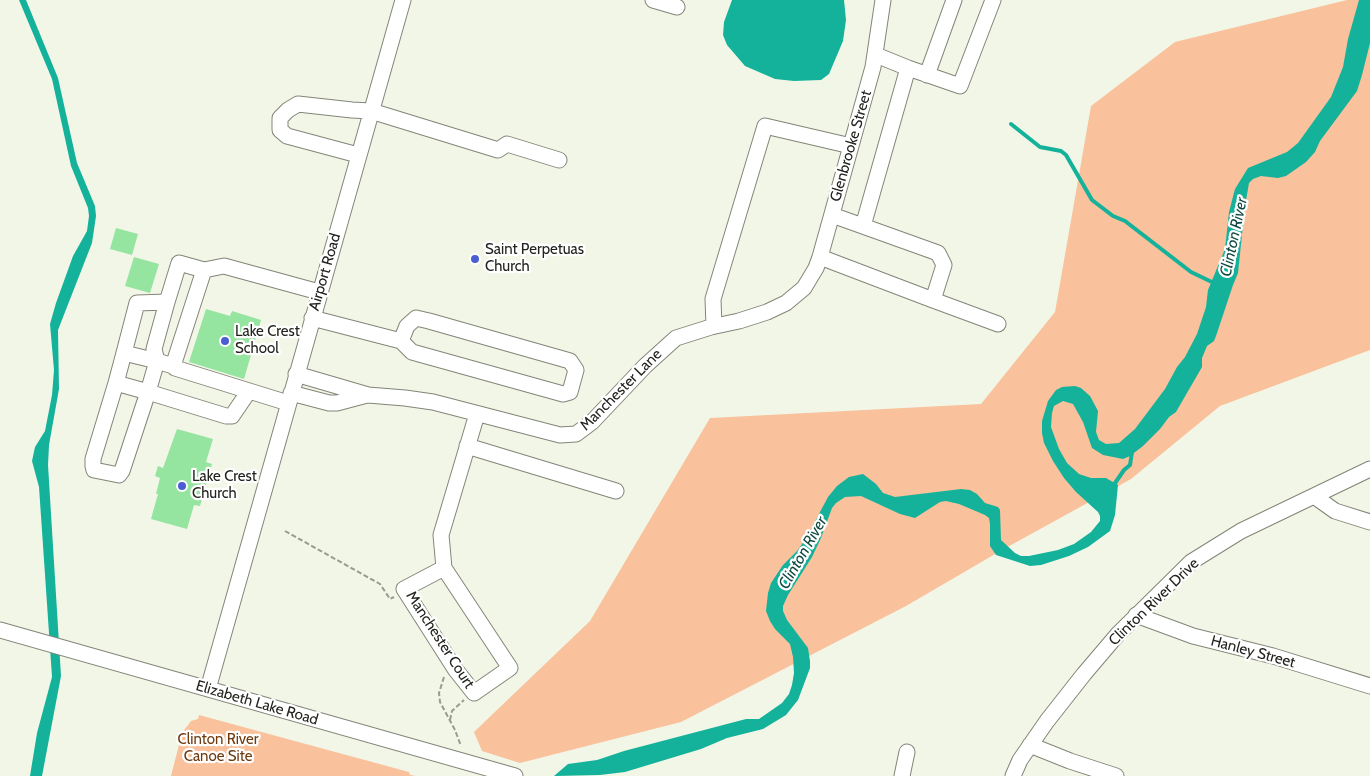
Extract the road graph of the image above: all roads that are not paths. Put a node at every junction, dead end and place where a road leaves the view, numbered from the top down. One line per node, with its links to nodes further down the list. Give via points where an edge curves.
1 (403, 0): 10 (street, Airport Road)
2 (653, 0): 6 (street)
3 (884, 0): 7 (street, Glenbrooke Street)
4 (954, 0): 9 (street)
5 (993, 0): 9 (street, via 960,86)
6 (677, 7)
7 (876, 55): 8 (street); 11 (street, Glenbrooke Street)
8 (908, 68): 9 (street); 15 (street)
9 (927, 75)
10 (371, 110): 12 (street, Airport Road); 12 (street, via 298,104 280,118 280,130 287,136); 13 (street, via 498,150 506,144)
11 (851, 146): 14 (street, Glenbrooke Street); 24 (street, via 765,126 713,299)
12 (358, 155): 19 (street, Airport Road)
13 (559, 160)
14 (832, 215): 15 (street); 16 (street, Glenbrooke Street)
15 (864, 226): 20 (street, via 938,253 944,265)
16 (820, 257): 18 (street, Glenbrooke Street); 20 (street)
17 (204, 270): 19 (street, via 224,266); 21 (street, via 179,263); 28 (street)
18 (804, 288): 24 (street, Manchester Lane, via 786,303 767,312)
19 (320, 292): 22 (street, Airport Road)
20 (933, 300): 23 (street)
21 (167, 302): 26 (street, via 138,303); 27 (street, via 154,349)
22 (312, 318): 25 (street); 29 (street, Airport Road)
23 (998, 324)
24 (714, 326): 35 (street, Manchester Lane, via 676,338 576,434 560,435)
25 (402, 341): 25 (street, via 412,352 563,394 570,392 576,370 570,361 429,320 416,318 407,326)
26 (124, 352): 27 (street, Manchester Lane); 30 (street)
27 (157, 361): 28 (street, Manchester Lane); 32 (street)
28 (173, 366): 31 (street, Manchester Lane)
29 (296, 374): 33 (street, Manchester Lane); 34 (street, Airport Road)
30 (116, 383): 32 (street); 32 (street, via 93,459 94,470 119,475 122,471)
31 (250, 391): 32 (street, via 232,416); 34 (street, Manchester Lane)
32 (148, 392)
33 (368, 395): 34 (street, Manchester Lane, via 329,403); 35 (street, Manchester Lane, via 433,402)
34 (289, 398): 45 (street, Airport Road)
35 (477, 414): 36 (street, Manchester Court)
36 (467, 446): 38 (street); 41 (street, Manchester Court, via 441,536)
37 (1370, 469): 39 (street, Clinton River Drive)
38 (616, 491)
39 (1314, 496): 40 (street, via 1336,511); 42 (street, Clinton River Drive, via 1241,531 1191,562)
40 (1370, 522)
41 (444, 568): 41 (street, Manchester Court, via 404,589 474,693 510,668)
42 (1136, 616): 44 (street, Hanley Street, via 1192,636 1273,656); 46 (street, Clinton River Drive, via 1084,674)
43 (0, 630): 45 (street, Elizabeth Lake Road)
44 (1370, 686)
45 (208, 689): 48 (street, Elizabeth Lake Road)
46 (1030, 745): 51 (street, Clinton River Drive); 52 (street)
47 (907, 752): 50 (street)
48 (474, 770): 49 (street, Elizabeth Lake Road)
49 (515, 776)
50 (902, 776)
51 (1013, 776)
52 (1116, 776)

